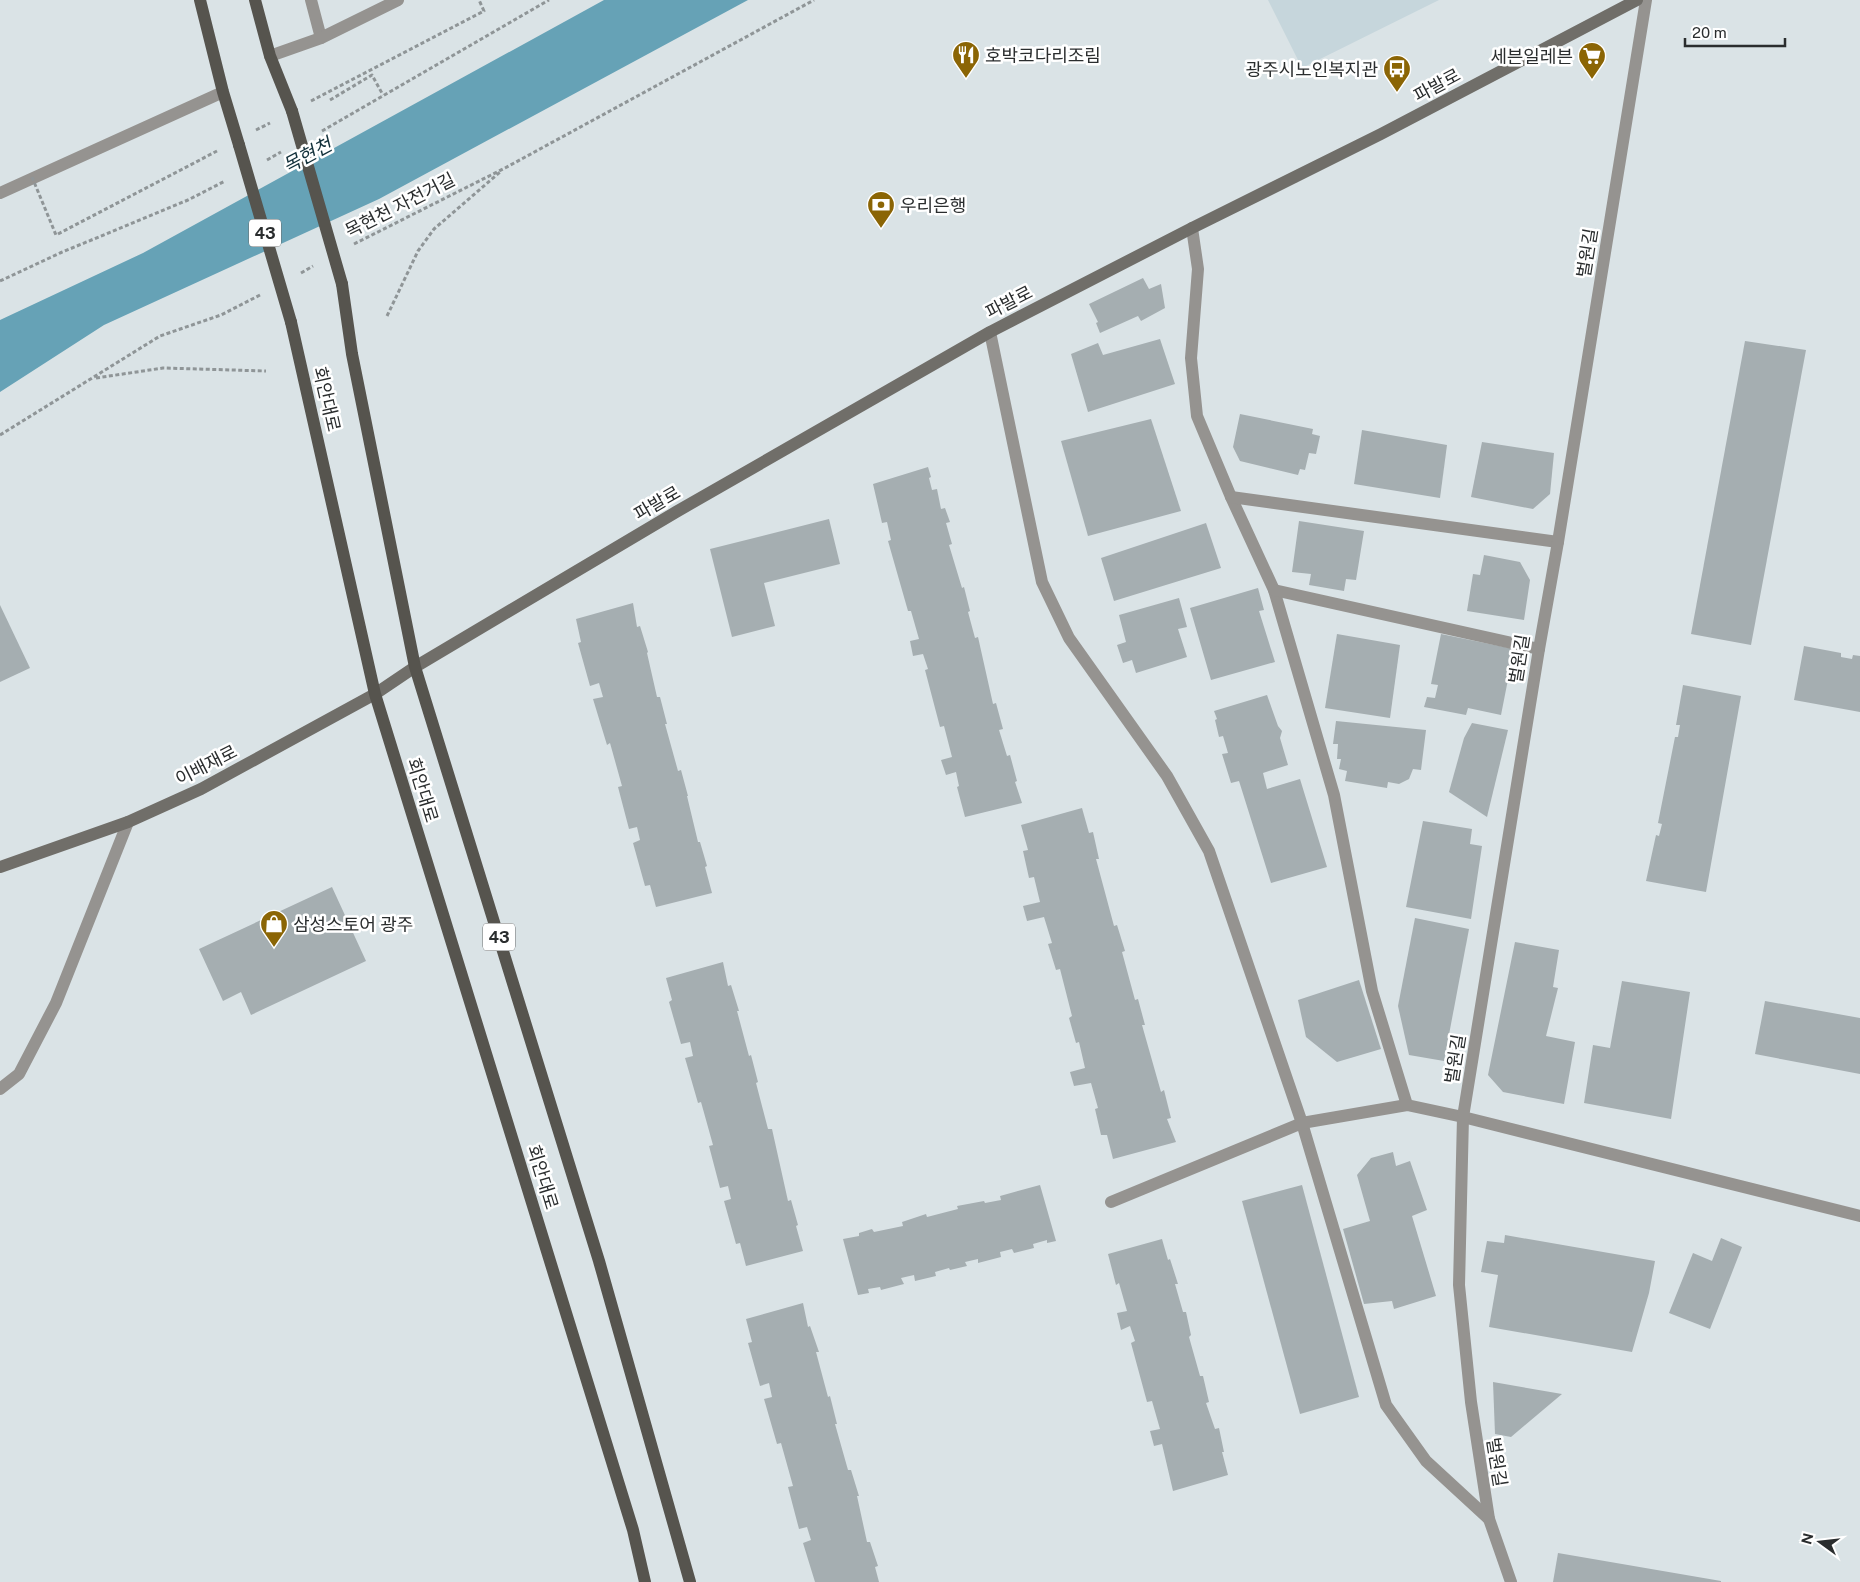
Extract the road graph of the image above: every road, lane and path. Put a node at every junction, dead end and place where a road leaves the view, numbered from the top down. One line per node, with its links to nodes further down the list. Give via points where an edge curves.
1 (200, 0): 10 (main road, 회안대로 / 43)
2 (255, 0): 9 (main road, 43)
3 (311, 0): 8 (street)
4 (398, 0): 8 (street)
5 (814, 0): 13 (path, 목현천 자전거길)
6 (1637, 0): 15 (main road, 파발로, via 1381,134)
7 (1646, 0): 26 (street, 벌원길)
8 (321, 38): 9 (street)
9 (270, 56): 29 (main road, 회안대로 / 43, bridge, via 292,111 342,284 352,354)
10 (223, 92): 14 (street); 30 (main road, 회안대로 / 43, bridge, via 291,322)
11 (383, 95): 12 (path, via 372,75)
12 (330, 100)
13 (504, 168): 16 (path, 목현천 자전거길); 20 (path, via 434,229 418,251)
14 (0, 193)
15 (1192, 228): 21 (main road, 파발로); 25 (street, via 1198,269 1191,358 1197,416)
16 (348, 248)
17 (314, 266): 18 (path)
18 (297, 275)
19 (263, 293): 23 (path, via 221,316 160,336)
20 (387, 316)
21 (990, 332): 29 (main road, 파발로); 36 (street, via 1042,582 1069,638 1167,776 1209,851)
22 (266, 370): 23 (path, via 163,368)
23 (92, 378): 24 (path)
24 (0, 435)
25 (1231, 497): 26 (street); 27 (street)
26 (1558, 542): 28 (street, 벌원길)
27 (1274, 590): 28 (street); 34 (street, via 1334,794 1372,991)
28 (1538, 649): 35 (street, 벌원길)
29 (415, 666): 30 (main road, 이배재로); 41 (main road, 회안대로 / 43, via 599,1261)
30 (375, 694): 31 (main road, 이배재로, via 201,789); 40 (main road, 회안대로 / 43, via 630,1520)
31 (128, 822): 32 (main road, 이배재로); 33 (street, via 56,1002 19,1074)
32 (0, 867)
33 (0, 1089)
34 (1407, 1105): 35 (street); 36 (street)
35 (1463, 1117): 38 (street); 39 (street, 벌원길, via 1459,1285 1470,1402)
36 (1302, 1123): 37 (street); 39 (street, via 1386,1405 1426,1461)
37 (1111, 1202)
38 (1860, 1216)
39 (1488, 1519): 42 (street, 벌원길)
40 (645, 1582)
41 (690, 1582)
42 (1510, 1582)

